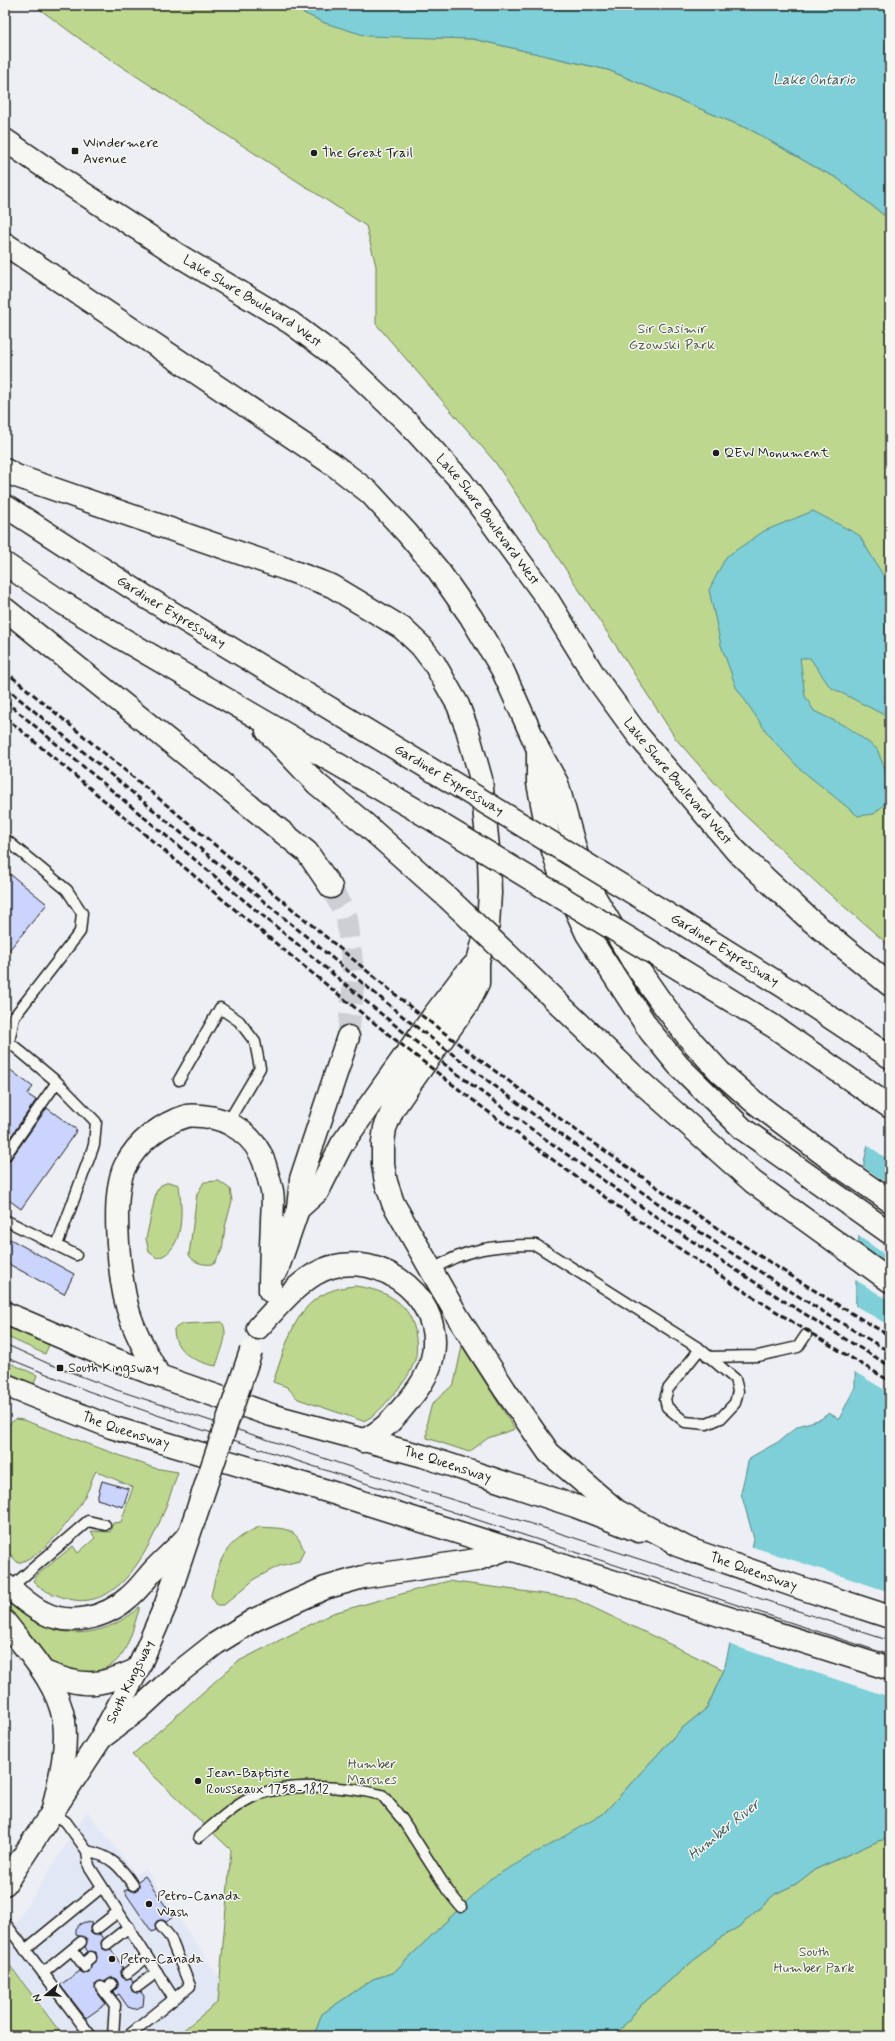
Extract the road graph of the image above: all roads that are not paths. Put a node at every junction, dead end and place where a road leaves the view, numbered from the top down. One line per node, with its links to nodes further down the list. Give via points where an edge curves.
1 (5, 140): 12 (main road, Lake Shore Boulevard West, via 178,255 291,323 346,364 408,423 462,482 546,597 594,675 637,734 736,851 809,919)
2 (5, 244): 8 (main road, via 291,434 370,493 412,538 471,617 502,669)
3 (5, 470): 11 (main road, via 332,586 402,628 421,646 438,668 458,705 481,779 490,893 488,925)
4 (5, 506): 15 (main road, Gardiner Expressway, bridge, via 146,597 645,900)
5 (5, 564): 7 (main road, via 63,603)
6 (5, 610): 10 (main road, via 307,852)
7 (249, 713): 18 (main road, bridge, via 435,821 773,1026); 28 (main road, bridge, via 317,784 448,898 633,1074 753,1182)
8 (538, 749): 21 (main road, via 557,783 583,877 632,960 688,1037 720,1072 753,1101); 24 (main road, via 538,783 548,834 562,880 587,934 650,1031 678,1065 743,1129)
9 (5, 839): 14 (lane, via 68,890 82,913 80,932 14,1017)
10 (331, 887)
11 (478, 961): 22 (main road, via 434,1015 342,1144 318,1191); 27 (main road, via 478,983 467,1005 393,1109 385,1128 384,1170 393,1203)
12 (890, 985)
13 (348, 1037): 22 (main road, South Kingsway, via 301,1179)
14 (7, 1043): 17 (lane)
15 (890, 1057)
16 (179, 1080): 19 (lane, via 220,1008 239,1021 255,1042 260,1068)
17 (57, 1082): 20 (lane); 25 (lane, via 96,1122 94,1145)
18 (890, 1107)
19 (228, 1122): 29 (main road, via 255,1145 264,1161 273,1193); 35 (main road, via 211,1117 188,1116 166,1124 148,1137 132,1154 119,1182 119,1245 126,1299 137,1334)
20 (5, 1156)
21 (890, 1201)
22 (298, 1209): 29 (main road, South Kingsway)
23 (5, 1220): 25 (lane)
24 (890, 1233)
25 (56, 1245): 26 (lane)
26 (76, 1255)
27 (431, 1271): 33 (lane, via 446,1260 468,1252 505,1245 536,1245); 41 (main road, via 458,1317 548,1453 618,1511)
28 (890, 1281)
29 (270, 1292): 31 (main road, South Kingsway)
30 (5, 1313): 35 (main road, The Queensway)
31 (258, 1328): 37 (main road, via 315,1274 338,1266 364,1264 375,1267 400,1279 412,1290 422,1303 432,1330 434,1344 430,1366 411,1399 390,1424); 39 (main road, South Kingsway, bridge)
32 (806, 1335): 34 (lane, via 798,1347 758,1356)
33 (700, 1349): 34 (lane); 34 (lane, via 668,1389 665,1399 667,1407 685,1422 707,1424 721,1418 735,1403 738,1391 735,1379)
34 (708, 1357)
35 (159, 1376): 37 (main road, The Queensway, via 271,1415)
36 (5, 1385): 40 (main road, The Queensway, via 111,1427 187,1448)
37 (363, 1441): 41 (main road, The Queensway, via 423,1456 575,1506)
38 (105, 1524): 42 (lane, via 88,1521)
39 (191, 1530): 42 (main road, via 130,1597 102,1615 67,1620 55,1618 28,1604); 45 (main road, South Kingsway, via 166,1604)
40 (506, 1549): 46 (main road, The Queensway); 48 (main road, via 476,1560 363,1577 325,1588 254,1620 177,1674 138,1710)
41 (694, 1552): 43 (main road, The Queensway)
42 (7, 1586)
43 (890, 1617)
44 (5, 1622): 47 (main road)
45 (138, 1669): 47 (main road, via 120,1678 95,1684 67,1681); 48 (main road, South Kingsway)
46 (890, 1669)
47 (44, 1672): 49 (main road, via 60,1705 64,1722 62,1766)
48 (101, 1738): 49 (main road, South Kingsway)
49 (53, 1811): 51 (lane, via 66,1822); 52 (main road, South Kingsway)
50 (199, 1837): 55 (lane, via 254,1796 271,1791 336,1788 382,1795 395,1810 448,1891)
51 (87, 1851): 53 (lane, via 104,1855 122,1868); 54 (lane, via 89,1866)
52 (5, 1884)
53 (133, 1884)
54 (102, 1887): 56 (lane); 63 (lane)
55 (462, 1907)
56 (118, 1912): 59 (lane); 60 (lane)
57 (5, 1923): 63 (lane)
58 (161, 1926): 72 (lane, via 170,1937 190,1986)
59 (129, 1927): 62 (lane); 66 (lane)
60 (96, 1929)
61 (81, 1942): 64 (lane)
62 (107, 1944)
63 (24, 1950): 68 (lane)
64 (72, 1950): 65 (lane, via 84,1965); 68 (lane)
65 (91, 1957)
66 (147, 1957): 67 (lane); 69 (lane)
67 (157, 1972): 71 (lane); 72 (lane)
68 (43, 1973): 73 (lane)
69 (127, 1973)
70 (105, 1987): 74 (lane, via 118,2002)
71 (137, 1987)
72 (174, 1999): 75 (lane)
73 (91, 2036)
74 (113, 2036)
75 (128, 2036)

